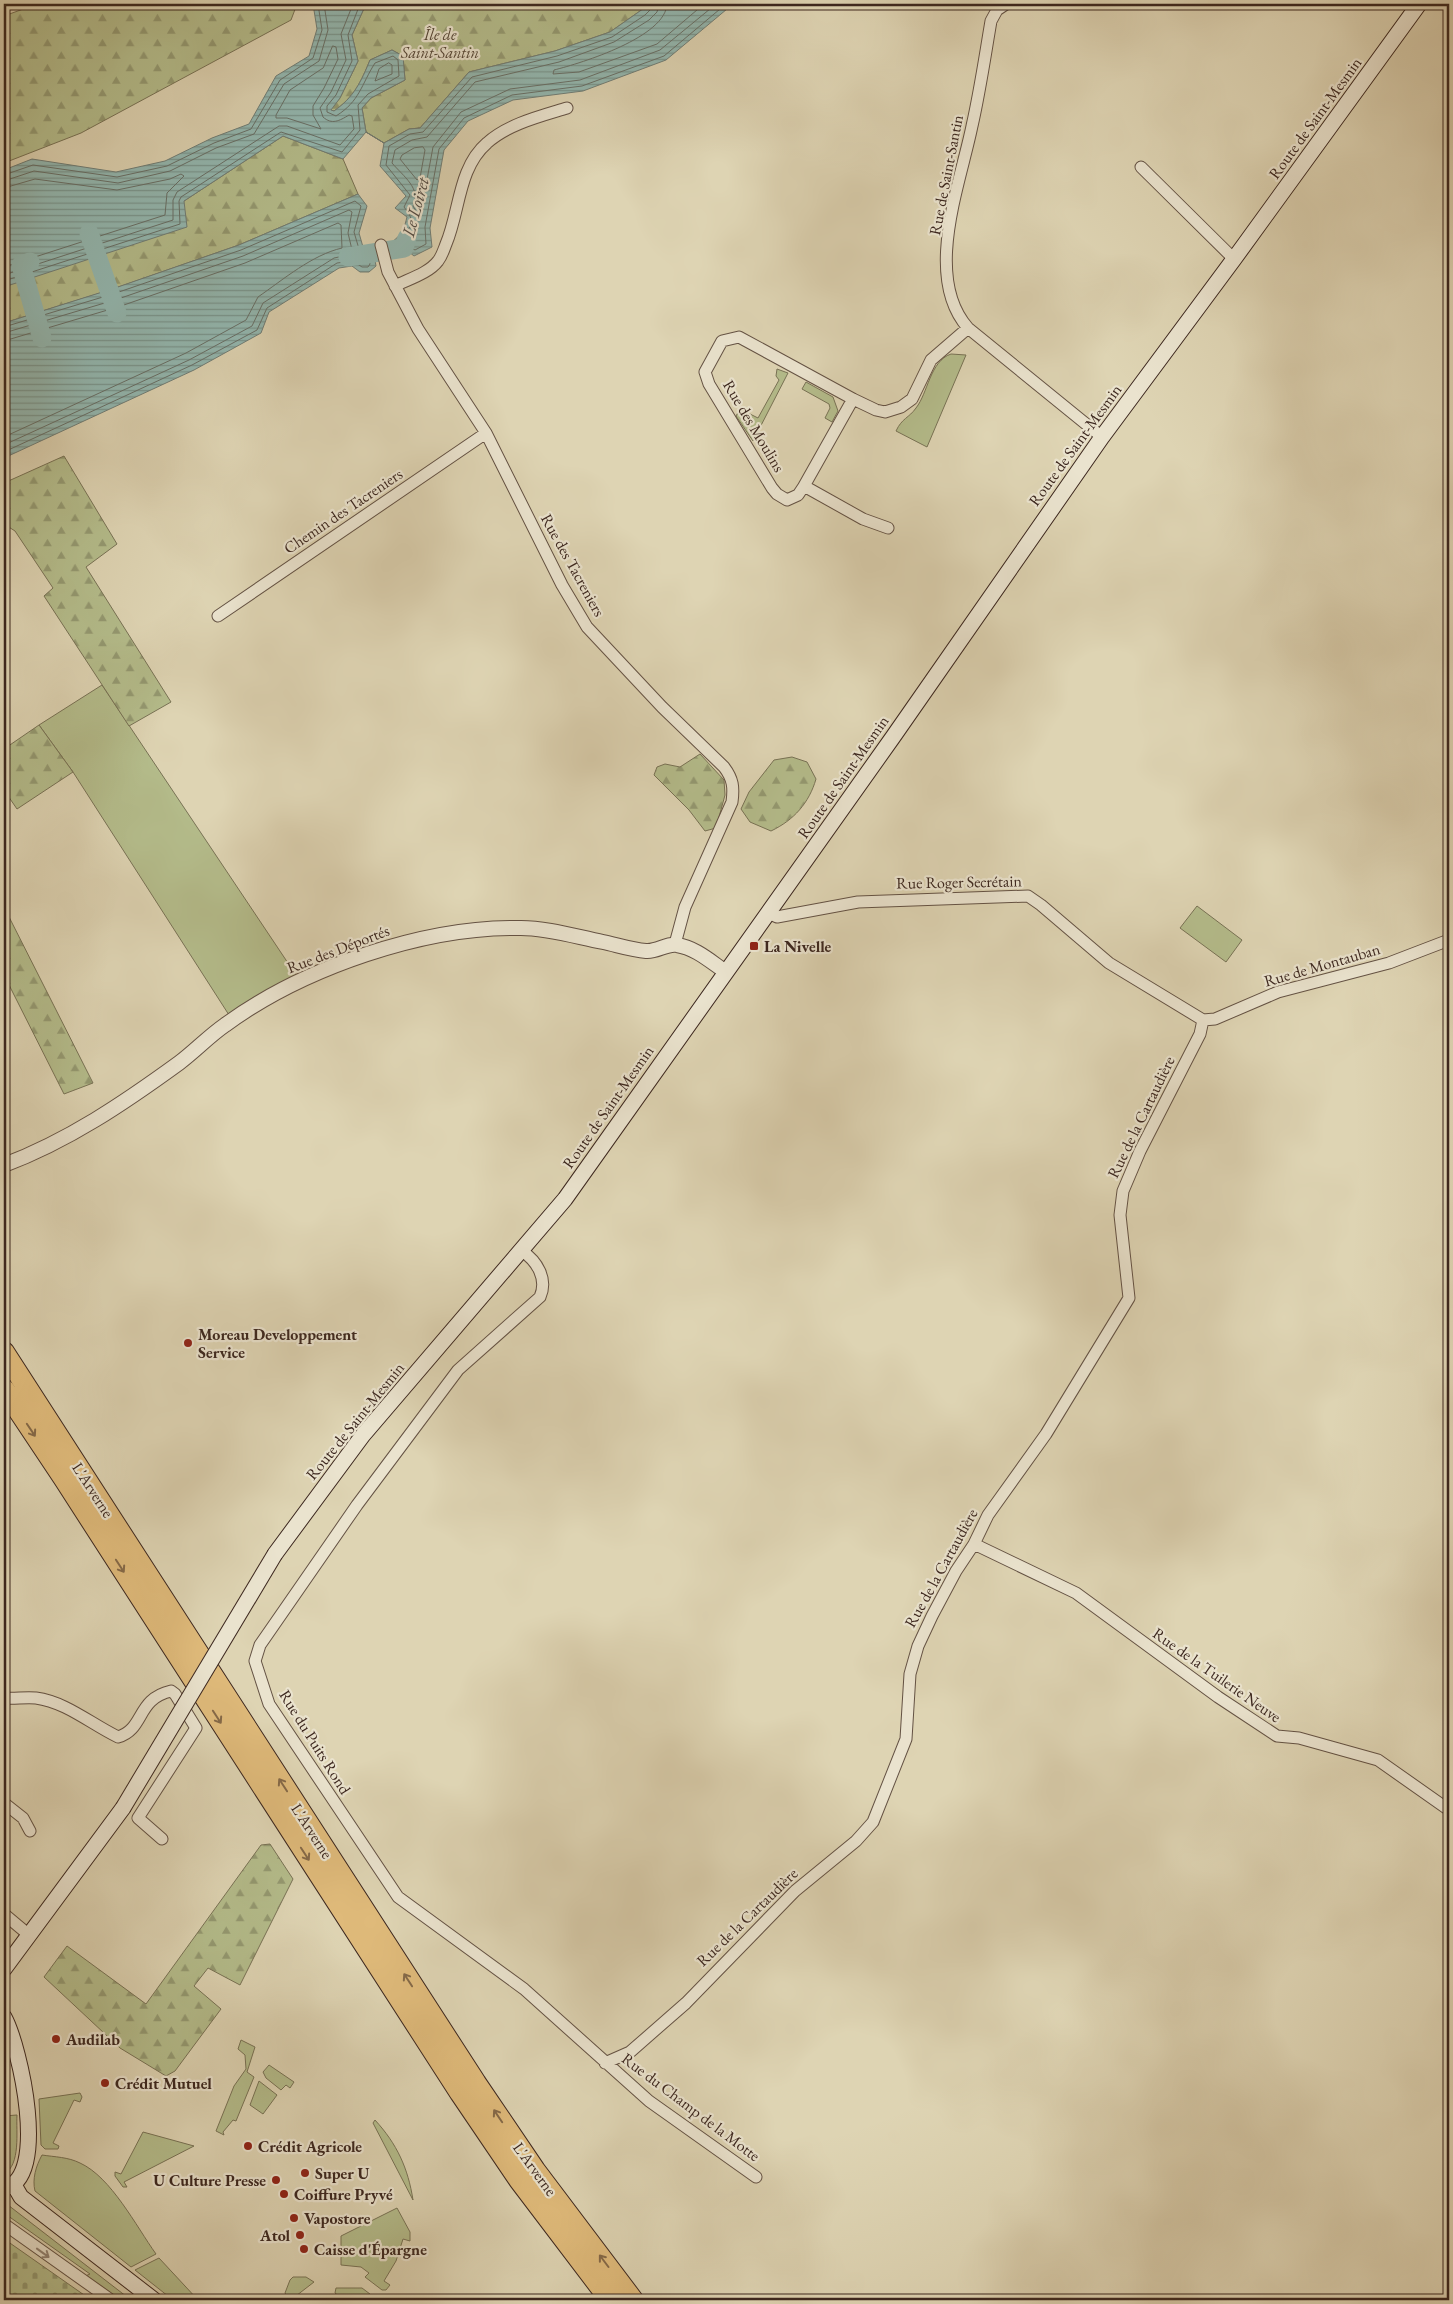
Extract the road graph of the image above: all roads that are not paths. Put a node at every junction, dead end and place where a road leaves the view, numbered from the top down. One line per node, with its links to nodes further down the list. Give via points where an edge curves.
1 (1004, 4): 8 (street, Rue de Saint-Santin, via 991,20 949,235 949,292 954,308)
2 (1419, 4): 6 (main road, Route de Saint-Mesmin)
3 (568, 108): 7 (street, via 536,118 487,143 466,174 452,229 438,261)
4 (1141, 167): 6 (street)
5 (381, 245): 7 (street, Rue des Tacreniers, via 383,260)
6 (1234, 259): 11 (main road, Route de Saint-Mesmin)
7 (395, 286): 10 (street, Rue des Tacreniers, via 418,329)
8 (968, 328): 9 (street, Rue des Moulins, via 936,355 912,399 901,407 885,412); 11 (street, Rue de Saint-Santin)
9 (852, 399): 12 (street, Rue des Moulins); 12 (street, Rue des Moulins, via 739,337 728,338 718,346 705,372 706,378 772,488 787,500 798,495)
10 (486, 433): 14 (street, Chemin des Tacreniers); 17 (street, Rue des Tacreniers, via 562,585 587,627 731,776 734,785 732,802 685,907)
11 (1102, 436): 15 (main road, Route de Saint-Mesmin)
12 (804, 486): 13 (street, via 863,519)
13 (888, 528)
14 (218, 616)
15 (768, 913): 18 (main road, Route de Saint-Mesmin); 19 (street, Rue Roger Secrétain, via 777,917 858,902 1028,896 1109,963)
16 (1449, 940): 19 (street, Rue de Montauban, via 1389,963 1278,992 1215,1019)
17 (675, 944): 18 (street, via 693,950); 20 (street, Rue des Déportés, via 647,951 523,928 488,928 438,934 368,954 265,998 106,1114 55,1143)
18 (726, 972): 21 (main road, Route de Saint-Mesmin, via 564,1199)
19 (1203, 1020): 24 (street, Rue de la Cartaudière, via 1200,1034 1123,1191 1120,1216 1128,1298 1046,1434 988,1515)
20 (4, 1165)
21 (522, 1251): 31 (main road, Route de Saint-Mesmin, bridge, via 363,1435 275,1554 123,1808); 34 (street, Rue du Puits Rond, via 543,1277 545,1286 540,1297 458,1370 334,1538 260,1646 255,1661 269,1704 398,1897 524,1989)
22 (4, 1352): 41 (highway, L'Arverne, one-way to 22, via 535,2170 476,2084)
23 (4, 1389): 40 (highway, L'Arverne, one-way to 40, via 460,2093 519,2180)
24 (974, 1544): 27 (street, Rue de la Tuilerie Neuve, via 1076,1593 1277,1736 1298,1738 1378,1760); 34 (street, Rue de la Cartaudière, via 956,1571 918,1646 910,1674 906,1739 873,1822 856,1841 795,1891 686,2003 630,2052)
25 (4, 1698): 29 (street, via 35,1698 51,1702 118,1737 126,1734 154,1696 171,1691 175,1694 196,1728 138,1818)
26 (4, 1804): 28 (street, via 23,1818)
27 (1449, 1810)
28 (30, 1831)
29 (162, 1839)
30 (4, 1914): 31 (street)
31 (29, 1935): 32 (main road, Route de Saint-Mesmin)
32 (4, 1969)
33 (4, 2018): 36 (main road, via 19,2061 28,2126 25,2167)
34 (605, 2063): 35 (street, Rue du Champ de la Motte, via 649,2101)
35 (756, 2177)
36 (9, 2187): 39 (main road)
37 (4, 2224): 38 (street, one-way to 38)
38 (111, 2300)
39 (154, 2300)
40 (610, 2300)
41 (633, 2300)

